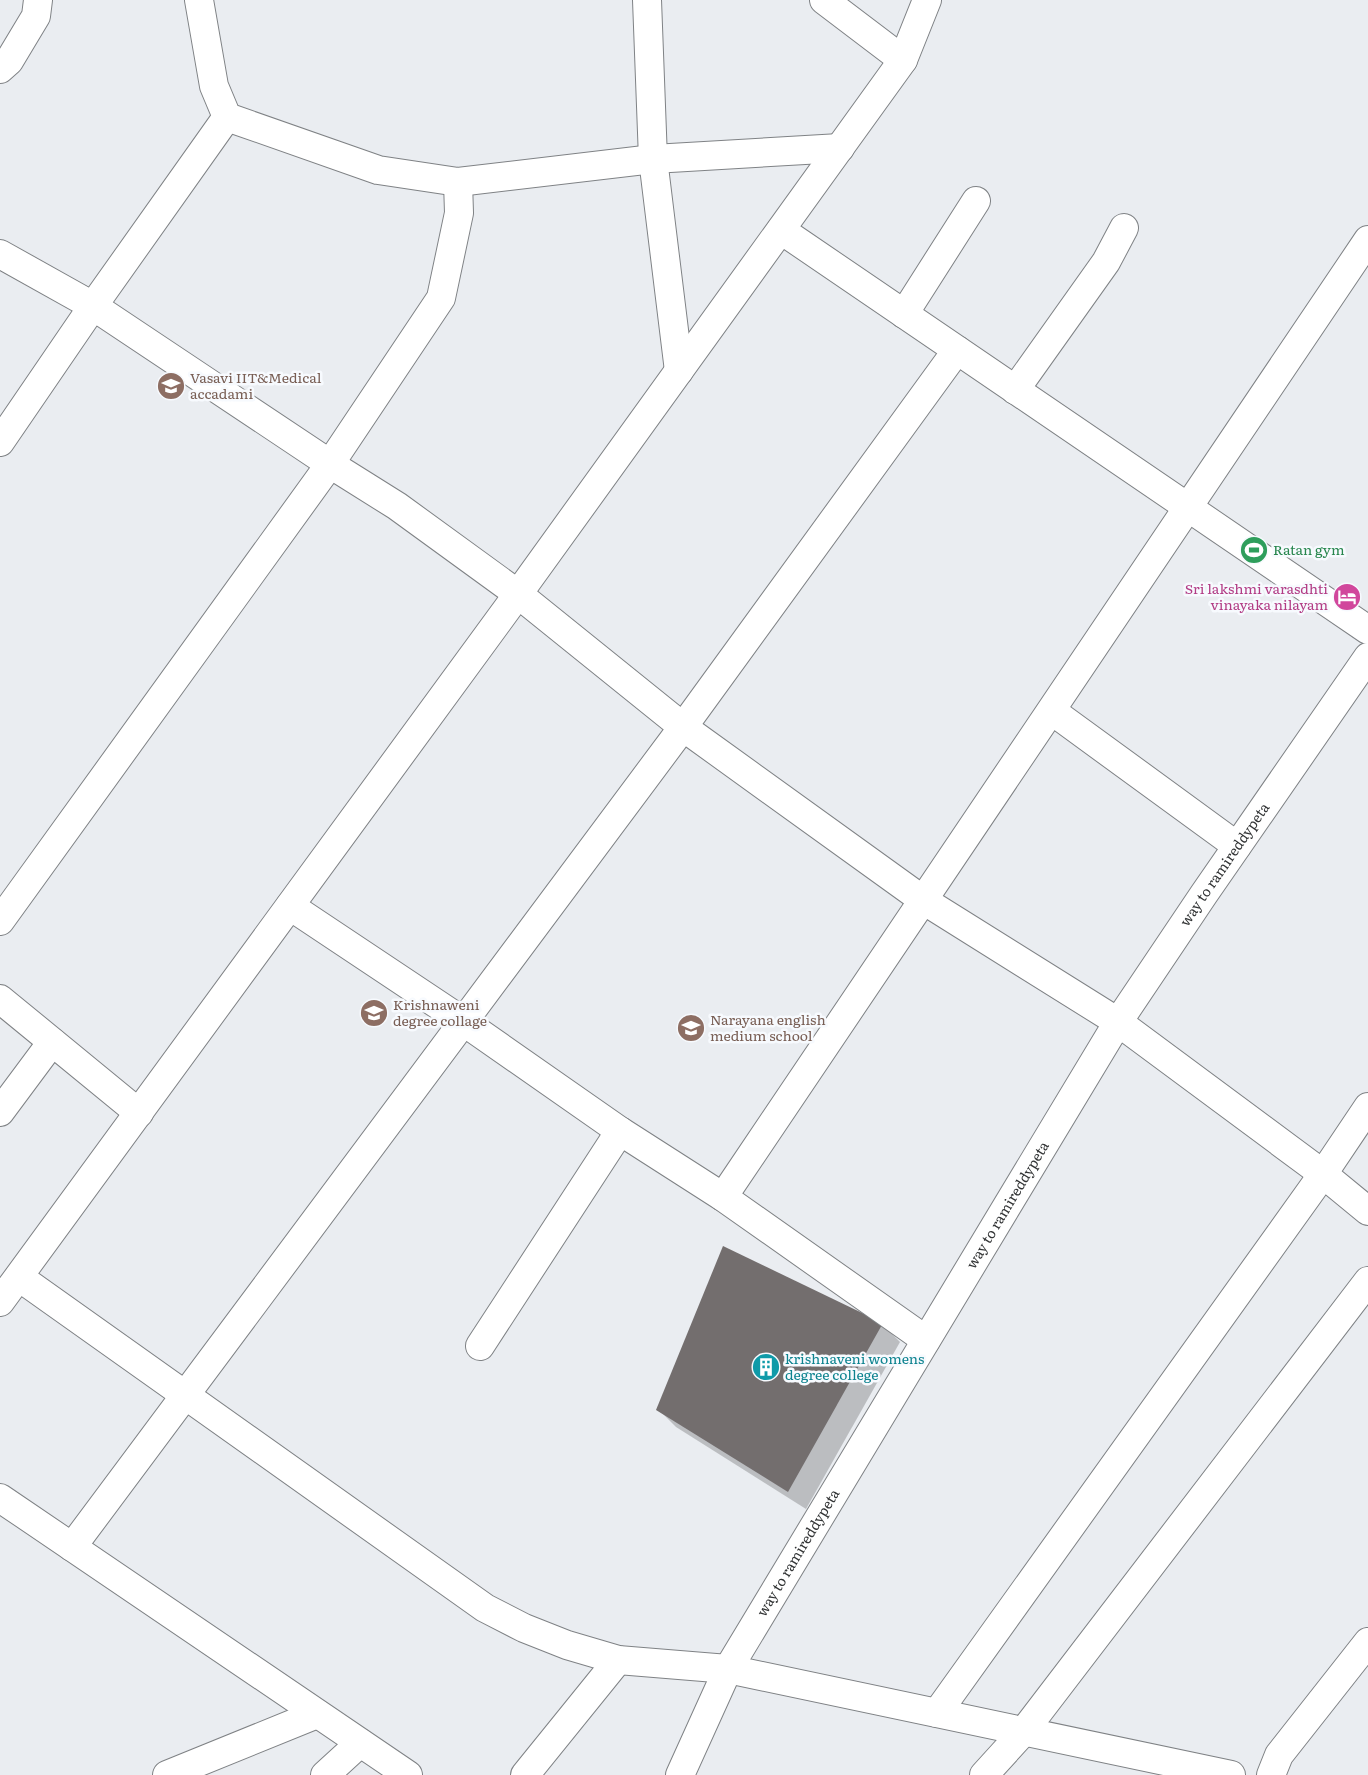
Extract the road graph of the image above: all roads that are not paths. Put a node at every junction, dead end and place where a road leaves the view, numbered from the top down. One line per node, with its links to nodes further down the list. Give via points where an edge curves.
1 (38, 0): 7 (street, via 36,16 9,61)
2 (199, 0): 8 (street, via 214,86)
3 (647, 0): 10 (street)
4 (824, 0): 6 (street)
5 (927, 0): 6 (street)
6 (903, 60): 9 (street)
7 (0, 69)
8 (227, 117): 11 (street, via 378,170); 17 (street)
9 (840, 148): 10 (street); 14 (street)
10 (653, 159): 11 (street); 20 (street)
11 (458, 182): 23 (street, via 460,213 441,298)
12 (976, 201): 18 (street)
13 (1124, 228): 21 (street, via 1106,262)
14 (781, 230): 18 (street); 20 (street)
15 (1368, 240): 24 (street)
16 (0, 254): 17 (street)
17 (93, 306): 22 (street); 23 (street)
18 (904, 314): 19 (street)
19 (957, 350): 21 (street); 29 (street)
20 (679, 372): 25 (street)
21 (1015, 390): 24 (street)
22 (0, 442)
23 (330, 464): 25 (street, via 397,506); 33 (street)
24 (1187, 507): 26 (street); 28 (street)
25 (518, 594): 29 (street); 32 (street)
26 (1368, 630)
27 (1368, 657): 30 (street, way to ramireddypeta)
28 (1052, 711): 30 (street); 31 (street)
29 (683, 727): 31 (street); 35 (street)
30 (1237, 846): 36 (street, way to ramireddypeta)
31 (923, 900): 36 (street); 43 (street)
32 (290, 906): 35 (street); 40 (street)
33 (0, 921)
34 (0, 999): 37 (street)
35 (464, 1022): 41 (street); 50 (street)
36 (1118, 1022): 42 (street); 48 (street, way to ramireddypeta)
37 (52, 1042): 39 (street); 40 (street)
38 (1368, 1107): 42 (street)
39 (0, 1112)
40 (139, 1112): 45 (street)
41 (620, 1130): 43 (street); 49 (street)
42 (1322, 1174): 44 (street); 56 (street)
43 (723, 1197): 48 (street)
44 (1368, 1211)
45 (19, 1277): 47 (street); 50 (street)
46 (1368, 1281): 58 (street)
47 (0, 1302)
48 (926, 1340): 55 (street, way to ramireddypeta)
49 (480, 1346)
50 (186, 1395): 52 (street); 54 (street, via 485,1608 567,1645)
51 (0, 1498): 52 (street)
52 (72, 1547): 57 (street)
53 (1368, 1642): 67 (street, via 1279,1755)
54 (618, 1660): 55 (street); 63 (street)
55 (728, 1669): 56 (street); 64 (street, way to ramireddypeta)
56 (937, 1713): 58 (street)
57 (317, 1714): 59 (street); 60 (street)
58 (1024, 1731): 65 (street); 66 (street)
59 (360, 1743): 61 (street); 62 (street)
60 (167, 1775)
61 (326, 1775)
62 (408, 1775)
63 (525, 1775)
64 (680, 1775)
65 (984, 1775)
66 (1231, 1775)
67 (1271, 1775)

